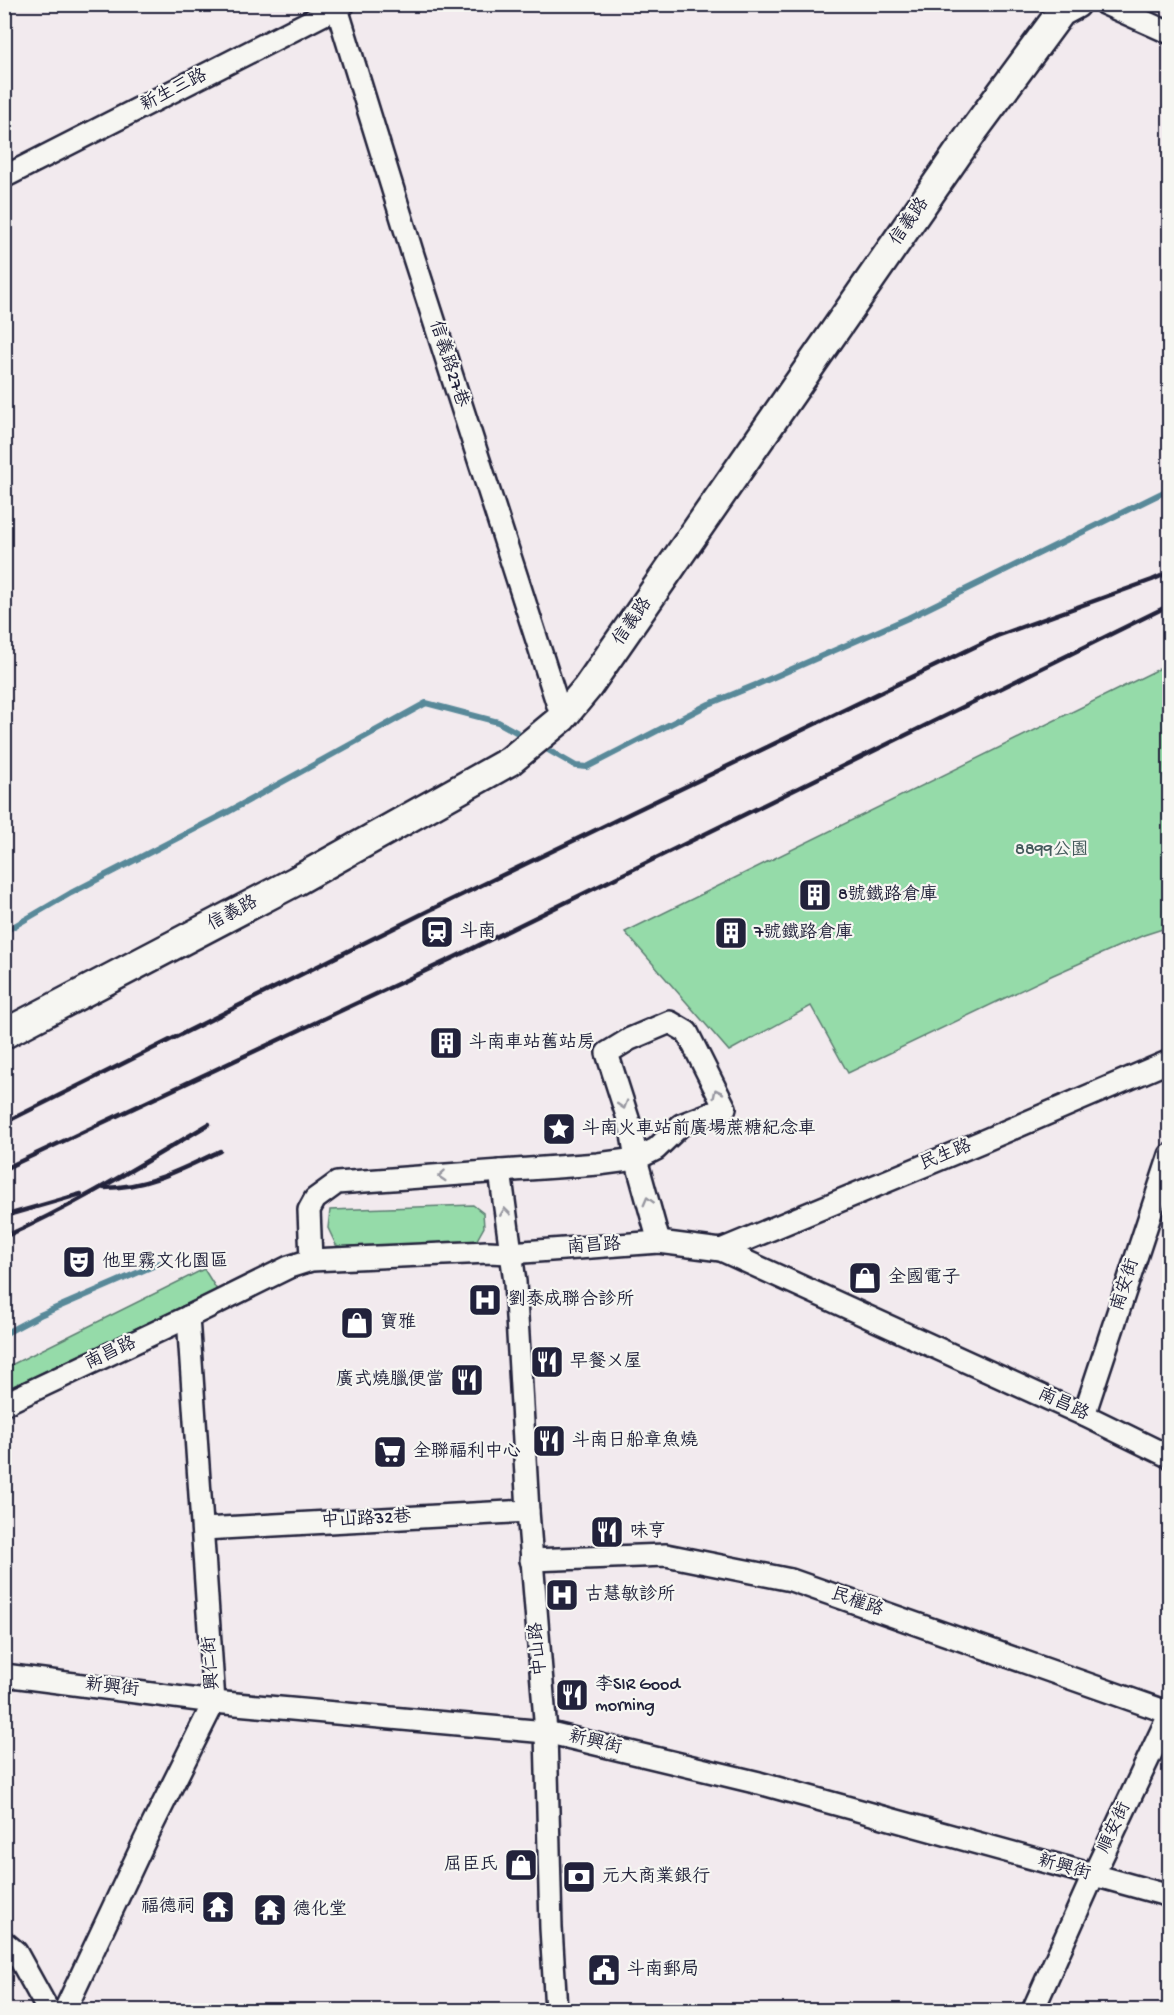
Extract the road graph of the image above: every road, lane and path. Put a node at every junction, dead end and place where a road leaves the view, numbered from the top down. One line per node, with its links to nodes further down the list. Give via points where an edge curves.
1 (1076, 4): 6 (street, 信義路, via 1061,12 974,130 587,688)
2 (1105, 4): 4 (street)
3 (340, 6): 5 (street, 新生三路); 6 (street, 信義路27巷, via 413,255)
4 (1170, 33)
5 (4, 177)
6 (562, 718): 7 (street, 信義路, via 510,761 296,881)
7 (4, 1034)
8 (1170, 1061): 14 (street, 民生路)
9 (1170, 1155): 12 (street, 南安街)
10 (636, 1159): 10 (street, one-way to 10, via 656,1149 681,1125 725,1108 687,1032 670,1022 607,1053 631,1128); 11 (street); 13 (street, one-way to 10)
11 (500, 1171): 15 (street, 中山路, one-way to 11); 16 (street, one-way to 16, via 337,1183 315,1199 309,1210)
12 (1161, 1212): 19 (street, 南安街)
13 (659, 1242): 14 (street, 南昌路); 15 (street, 南昌路)
14 (720, 1250): 19 (street, 南昌路)
15 (510, 1253): 16 (street, 南昌路); 21 (street, 中山路)
16 (311, 1260): 17 (street, 南昌路)
17 (188, 1317): 18 (street, 南昌路); 22 (street, 興仁街)
18 (4, 1404)
19 (1084, 1415): 20 (street, 南昌路)
20 (1170, 1457)
21 (528, 1511): 22 (street, 中山路32巷); 23 (street, 中山路)
22 (203, 1529): 25 (street, 興仁街)
23 (531, 1560): 26 (street, 民權路, via 666,1556 791,1580); 27 (street, 中山路)
24 (4, 1675): 25 (street, 新興街)
25 (214, 1702): 27 (street, 新興街); 32 (street, 興仁街)
26 (1169, 1713): 28 (street, 順安街)
27 (546, 1732): 28 (street, 新興街, via 759,1783); 33 (street, 中山路)
28 (1093, 1876): 29 (street, 新興街); 34 (street, 順安街)
29 (1170, 1896)
30 (4, 1942): 31 (street, via 16,1952)
31 (48, 2010)
32 (65, 2010)
33 (556, 2010)
34 (1033, 2010)

